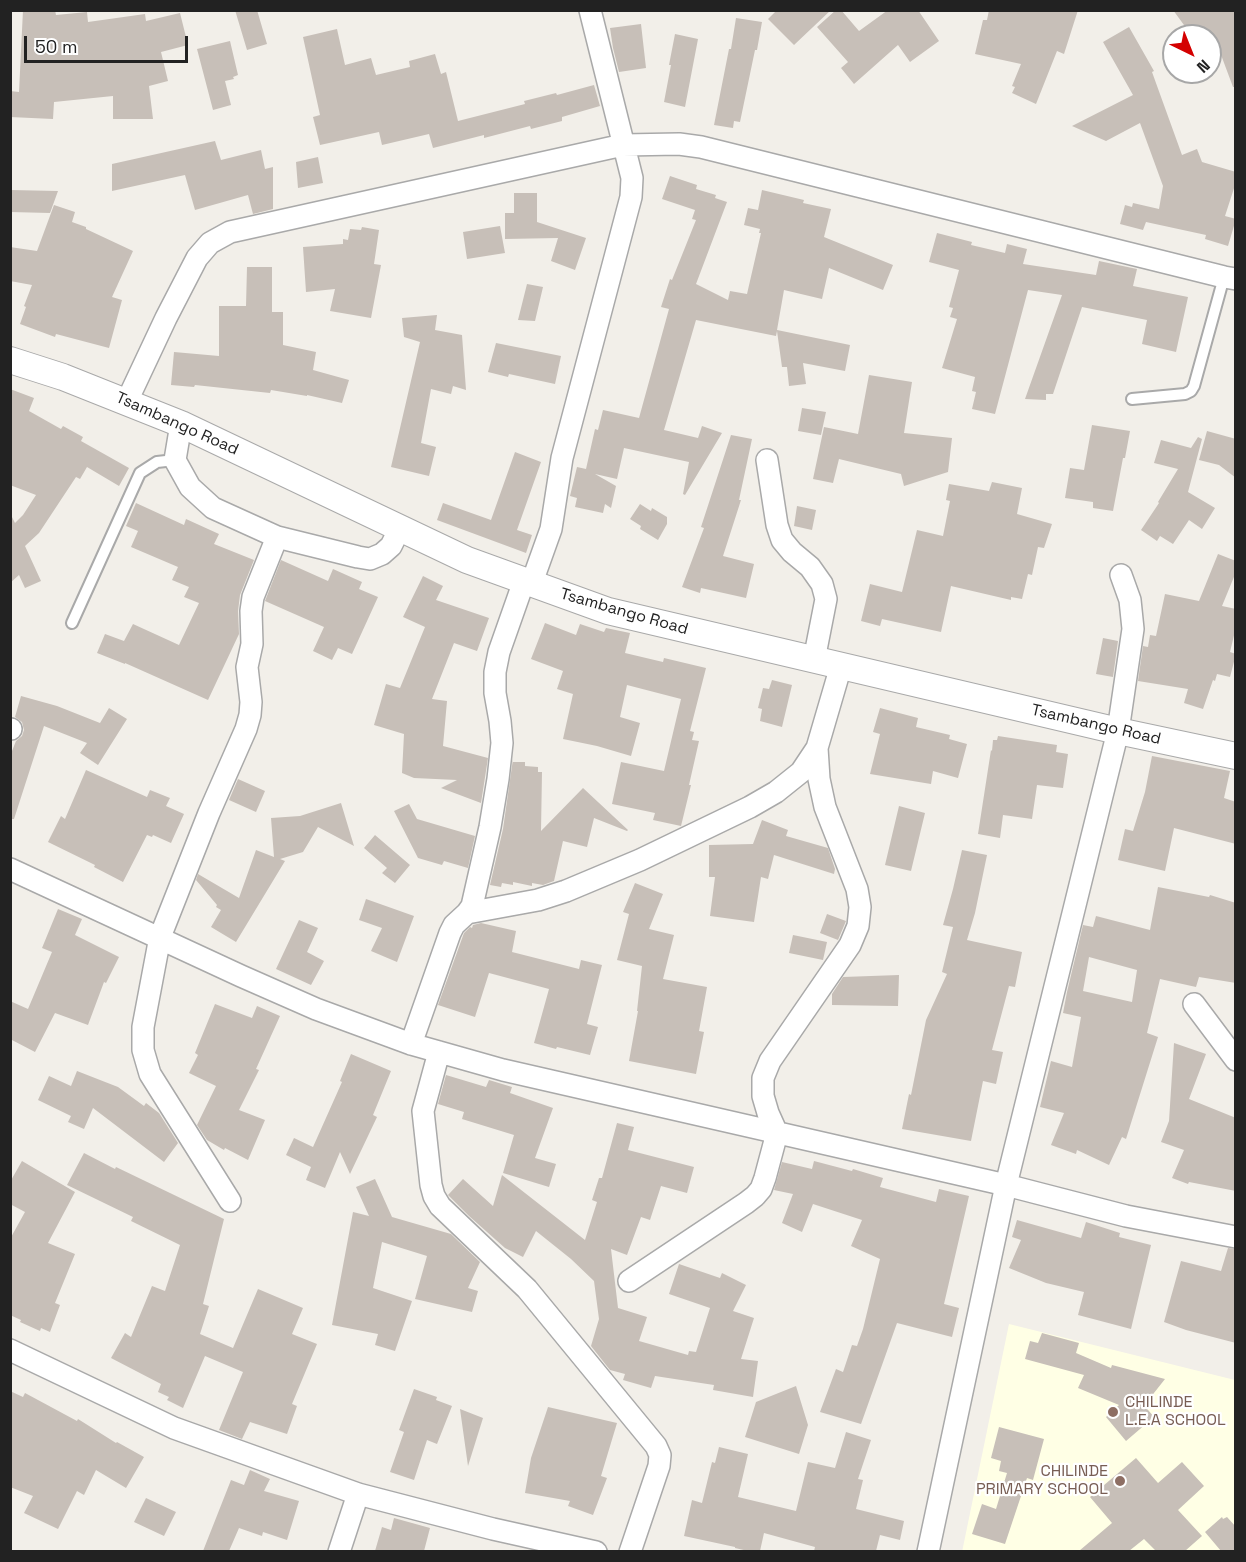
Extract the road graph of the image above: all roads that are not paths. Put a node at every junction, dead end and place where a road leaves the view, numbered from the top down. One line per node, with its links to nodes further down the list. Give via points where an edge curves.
1 (590, 10): 2 (street)
2 (623, 145): 3 (street, via 701,147); 6 (street, via 230,232 210,243 197,258); 13 (street, via 632,178 632,196 562,458 550,529)
3 (1230, 278): 5 (lane, via 1191,391)
4 (10, 360): 6 (street, Tsambango Road)
5 (1132, 399)
6 (127, 401): 7 (street, Tsambango Road)
7 (181, 424): 8 (street); 10 (street, Tsambango Road)
8 (175, 460): 11 (street, via 190,487 213,508); 14 (lane, via 157,462 140,473)
9 (767, 460): 15 (street, via 782,540 810,567 822,584 826,599)
10 (400, 528): 11 (street, via 391,546 370,559); 13 (street, Tsambango Road)
11 (277, 537): 22 (street, via 252,597 252,644 247,667 251,702 246,729)
12 (1121, 575): 17 (street, via 1130,600 1132,629)
13 (527, 583): 15 (street, Tsambango Road, via 608,611); 21 (street, via 499,652 495,672 502,743 499,770 475,895)
14 (72, 623)
15 (814, 660): 16 (street, Tsambango Road)
16 (840, 666): 17 (street, Tsambango Road); 18 (street)
17 (1118, 731): 19 (street, Tsambango Road); 28 (street)
18 (817, 748): 21 (street, via 801,772 776,792 640,860 538,900); 27 (street, via 825,807 861,907 850,945 770,1061 763,1078 763,1096)
19 (1236, 756)
20 (10, 869): 22 (street)
21 (467, 913): 24 (street, via 450,933)
22 (160, 937): 24 (street, via 316,1009); 29 (street, via 143,1027 143,1050 150,1074)
23 (1194, 1004): 26 (street)
24 (411, 1044): 25 (street)
25 (439, 1052): 27 (street); 36 (street, via 423,1111 434,1196 527,1289 660,1455)
26 (1236, 1060)
27 (777, 1132): 28 (street); 31 (street, via 765,1178 755,1196)
28 (1006, 1185): 30 (street, via 1126,1216); 37 (street)
29 (230, 1201)
30 (1236, 1237)
31 (629, 1281)
32 (10, 1350): 33 (street, via 174,1428)
33 (358, 1494): 34 (street); 35 (street)
34 (339, 1551)
35 (596, 1551)
36 (630, 1551)
37 (928, 1551)

